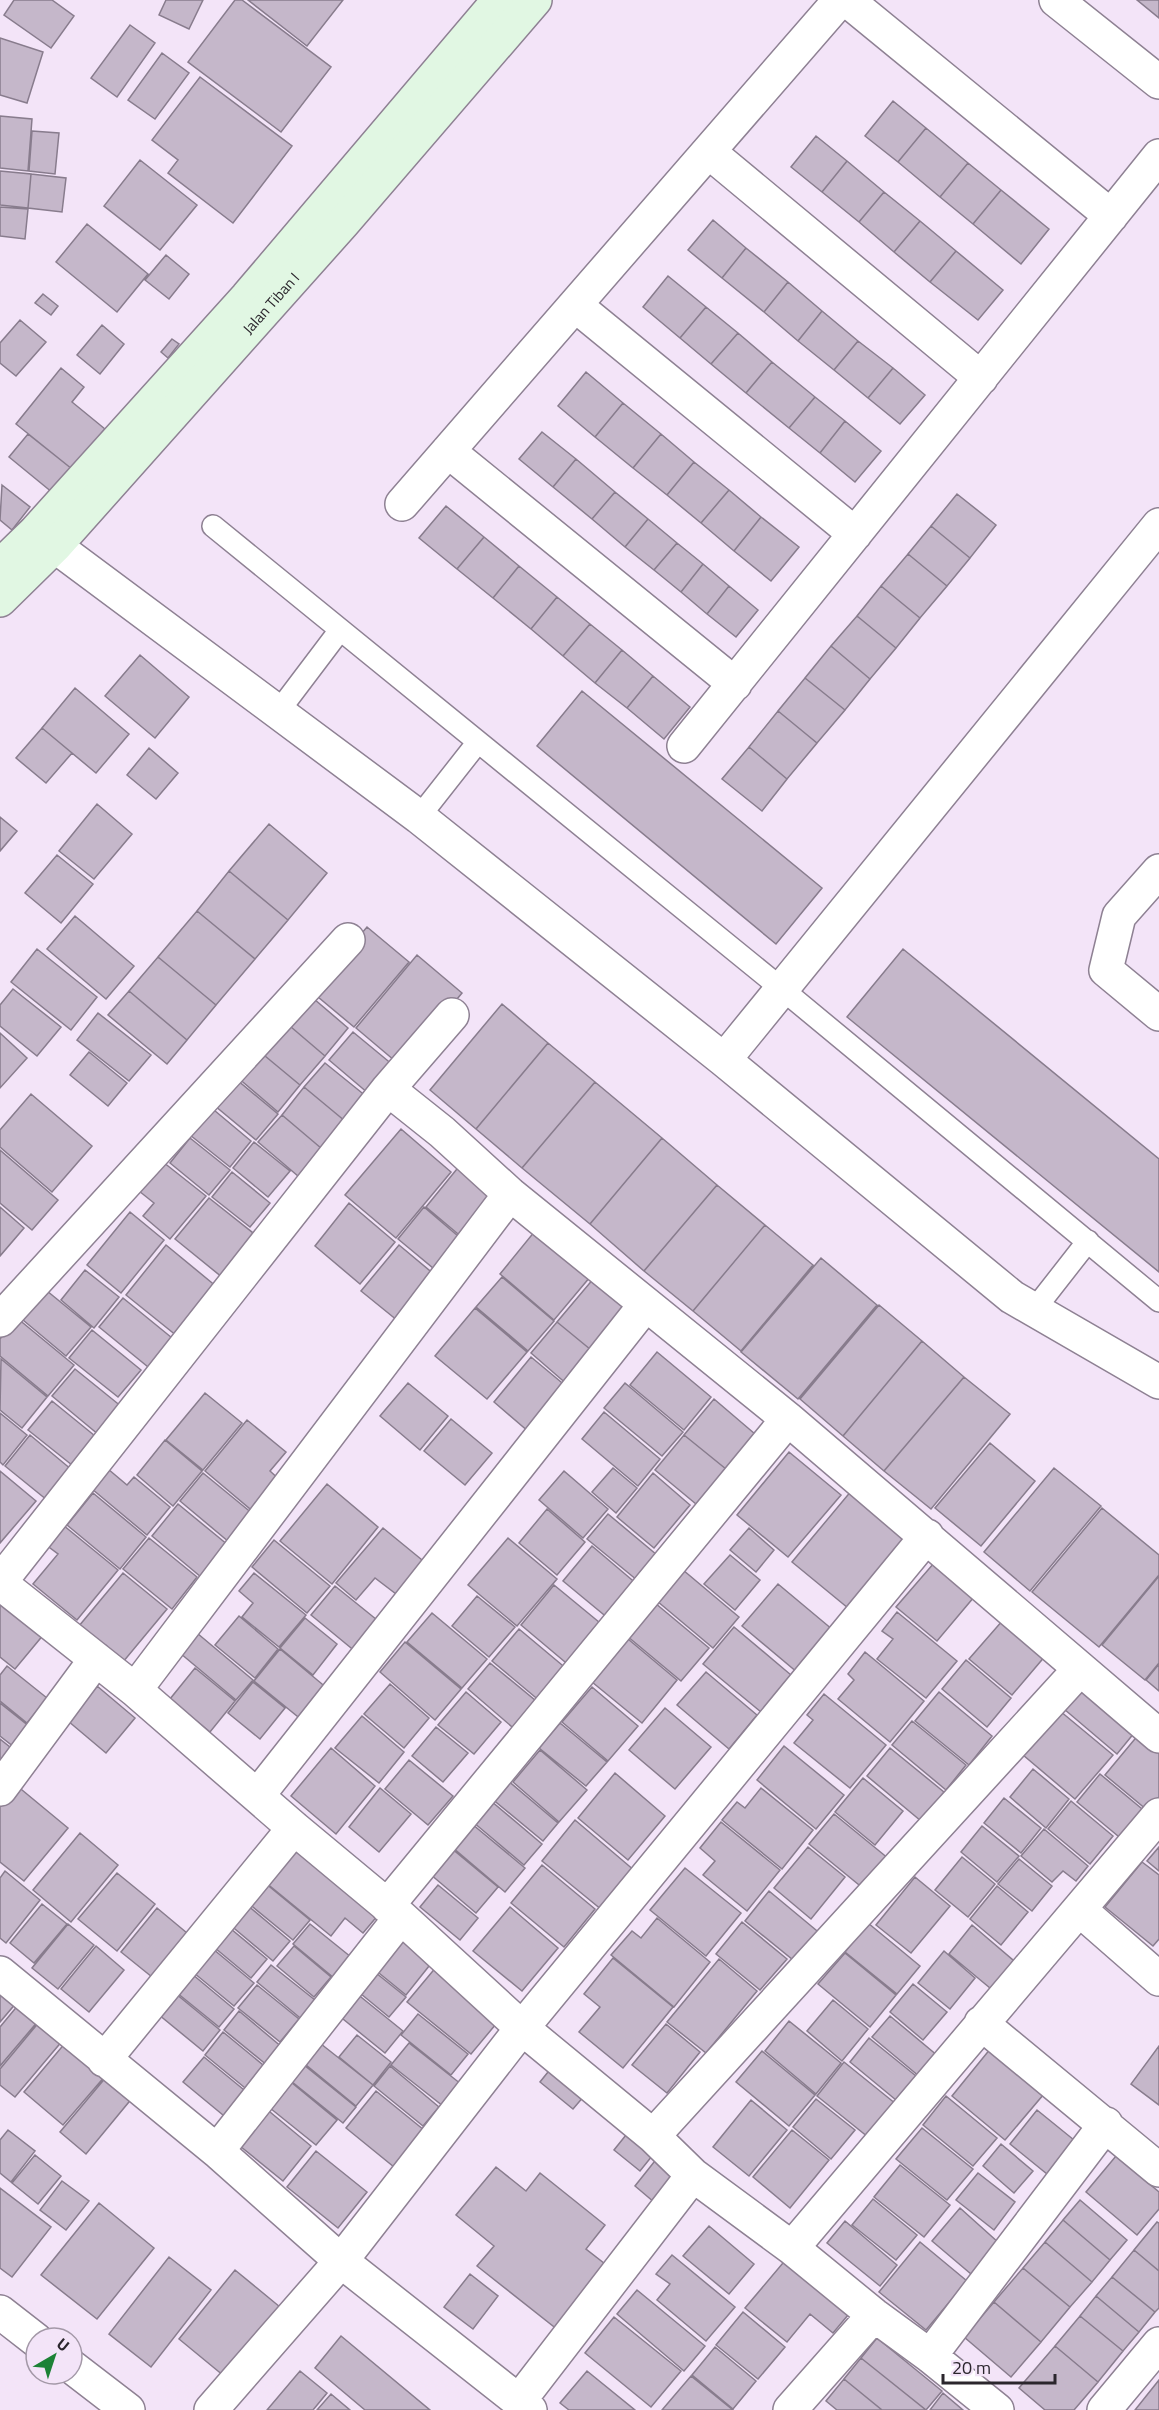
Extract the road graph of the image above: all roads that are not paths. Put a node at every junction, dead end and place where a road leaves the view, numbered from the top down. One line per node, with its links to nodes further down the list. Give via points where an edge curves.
1 (499, 0): 18 (street, Jalan Tiban I, via 247,297)
2 (535, 0): 17 (street, Jalan Tiban I, via 343,223)
3 (840, 0): 7 (street)
4 (847, 0): 9 (street)
5 (1056, 0): 6 (street)
6 (1159, 82)
7 (709, 152): 10 (street); 11 (street)
8 (1159, 156): 9 (street)
9 (1111, 216): 11 (street)
10 (575, 304): 12 (street); 16 (street)
11 (981, 378): 16 (street)
12 (448, 451): 13 (street); 21 (street)
13 (402, 504)
14 (1159, 525): 28 (street)
15 (213, 526): 20 (lane)
16 (855, 534): 21 (street)
17 (55, 546): 19 (street, Jalan Tiban I); 22 (street)
18 (0, 566)
19 (0, 600)
20 (340, 630): 22 (lane); 23 (lane)
21 (735, 684): 24 (street)
22 (278, 711): 25 (street)
23 (478, 742): 25 (lane); 28 (lane)
24 (684, 747)
25 (418, 817): 31 (street)
26 (1159, 871): 29 (street, via 1119,916 1106,970)
27 (348, 940): 38 (street)
28 (782, 989): 31 (street); 34 (lane)
29 (1159, 1014)
30 (452, 1015): 32 (street)
31 (724, 1060): 37 (street, via 1012,1297)
32 (388, 1089): 33 (street); 42 (street)
33 (510, 1194): 36 (street); 45 (street)
34 (1088, 1241): 35 (lane); 37 (lane)
35 (1159, 1301)
36 (646, 1304): 40 (street); 48 (street)
37 (1034, 1310): 39 (street)
38 (0, 1320)
39 (1159, 1382)
40 (788, 1419): 41 (street); 52 (street)
41 (927, 1536): 44 (street); 56 (street)
42 (0, 1582): 43 (street)
43 (96, 1659): 45 (street); 47 (street)
44 (1080, 1669): 46 (street); 59 (street)
45 (135, 1690): 48 (street)
46 (1159, 1736)
47 (0, 1789)
48 (258, 1795): 50 (street)
49 (1159, 1815): 51 (street)
50 (294, 1828): 52 (street); 57 (street)
51 (1080, 1910): 54 (street); 55 (street)
52 (394, 1912): 56 (street); 60 (street)
53 (0, 1973): 57 (street)
54 (1159, 1979)
55 (981, 2023): 58 (street); 63 (street)
56 (522, 2028): 59 (street); 64 (street)
57 (104, 2060): 60 (street)
58 (1106, 2124): 61 (street); 69 (street)
59 (653, 2136): 62 (street)
60 (217, 2151): 64 (street)
61 (1159, 2170)
62 (693, 2175): 63 (street); 71 (street)
63 (792, 2248): 66 (street)
64 (341, 2261): 71 (street); 73 (street)
65 (0, 2312): 67 (street)
66 (874, 2315): 69 (street); 74 (street)
67 (24, 2331)
68 (1159, 2344): 76 (street)
69 (930, 2356): 75 (street)
70 (84, 2376): 72 (street)
71 (524, 2405)
72 (128, 2410)
73 (211, 2410)
74 (790, 2410)
75 (997, 2410)
76 (1104, 2410)

